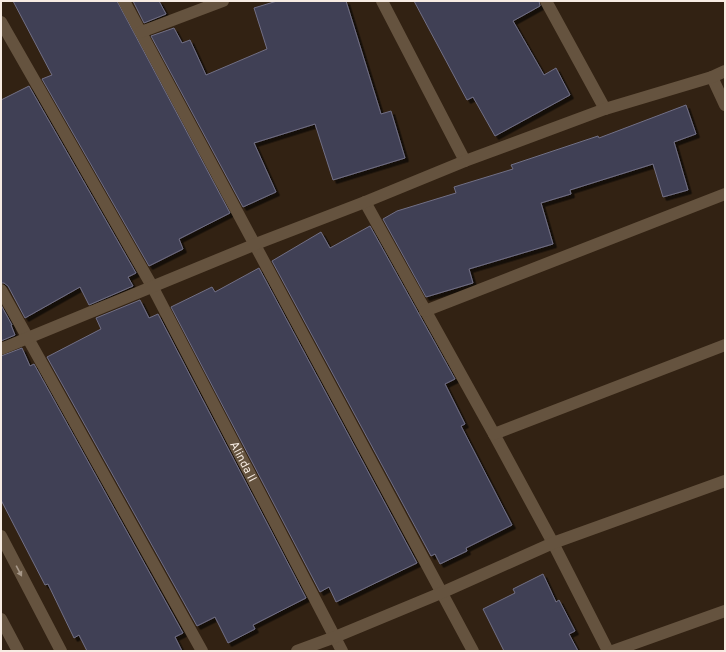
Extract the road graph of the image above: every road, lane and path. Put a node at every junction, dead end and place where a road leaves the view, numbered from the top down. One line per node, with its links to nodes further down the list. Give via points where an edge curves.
1 (124, 1): 6 (street)
2 (223, 1): 6 (street)
3 (382, 1): 11 (street)
4 (546, 1): 10 (street)
5 (1, 22): 15 (street, Alinda II)
6 (141, 32): 14 (street)
7 (725, 71): 8 (street)
8 (712, 76): 9 (street); 10 (street)
9 (725, 105)
10 (605, 109): 11 (street)
11 (466, 161): 13 (street)
12 (725, 194): 17 (street)
13 (365, 202): 14 (street); 17 (street)
14 (256, 244): 15 (street); 25 (street)
15 (152, 286): 18 (street); 28 (street, Alinda II)
16 (1, 290): 18 (street)
17 (425, 311): 21 (street)
18 (28, 339): 20 (street); 31 (street)
19 (725, 345): 21 (street)
20 (1, 349)
21 (494, 434): 24 (street)
22 (725, 481): 24 (street)
23 (1, 536): 30 (street, one-way to 30)
24 (552, 542): 25 (street); 35 (street)
25 (441, 593): 28 (street); 34 (street)
26 (725, 610): 36 (street)
27 (1, 619): 29 (street)
28 (335, 637): 32 (street); 33 (street, Alinda II)
29 (18, 651)
30 (61, 651)
31 (202, 651)
32 (297, 651)
33 (342, 651)
34 (473, 651)
35 (608, 651)
36 (613, 651)

